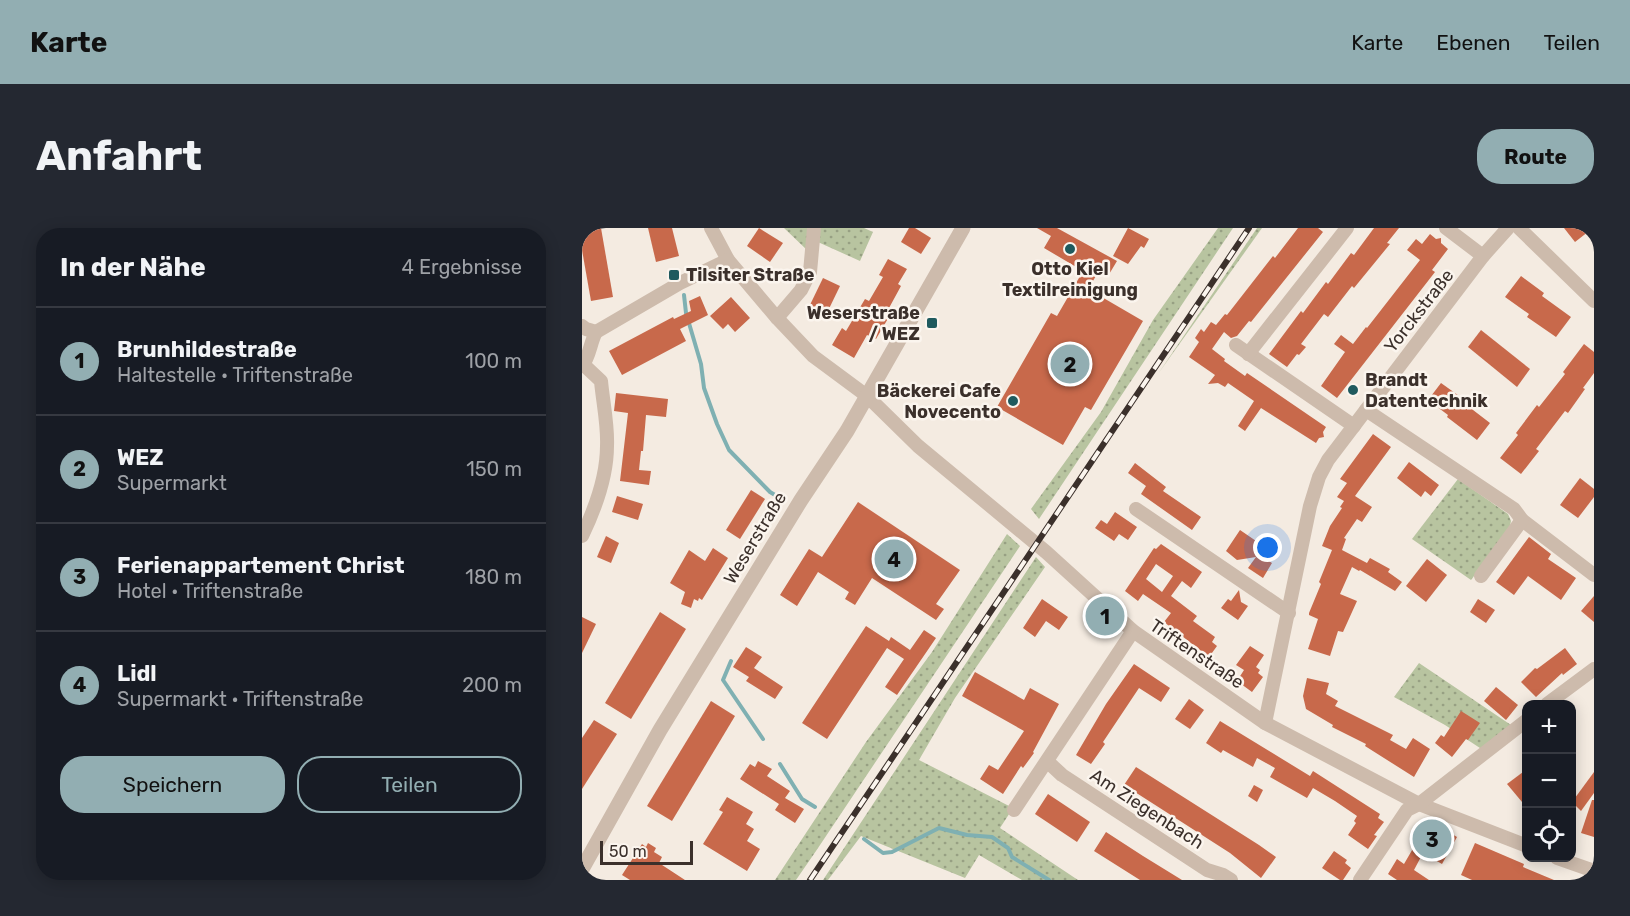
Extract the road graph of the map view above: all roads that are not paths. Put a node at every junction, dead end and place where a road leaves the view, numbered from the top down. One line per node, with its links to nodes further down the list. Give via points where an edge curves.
1 (711, 228): 9 (street, Triftenstraße)
2 (814, 228): 11 (street, via 810,272 801,290)
3 (963, 228): 17 (street, Weserstraße)
4 (1347, 228): 15 (street)
5 (1446, 228): 8 (street)
6 (1508, 228): 8 (street, Yorckstraße)
7 (1519, 228): 10 (street)
8 (1483, 256): 18 (street, Yorckstraße)
9 (728, 260): 11 (street, Triftenstraße); 13 (street)
10 (1594, 301)
11 (777, 318): 17 (street, Triftenstraße, via 813,356)
12 (582, 326): 13 (street)
13 (596, 332): 16 (street)
14 (1236, 345): 15 (street)
15 (1248, 354): 19 (street)
16 (583, 366): 22 (street, via 601,381 608,447 604,476)
17 (867, 396): 26 (street, Triftenstraße, via 918,446 1046,552); 36 (street, Weserstraße, via 660,729)
18 (1366, 410): 19 (street, Yorckstraße); 21 (street, via 1514,509)
19 (1354, 426): 25 (street, Yorckstraße, via 1319,477)
20 (1136, 509): 25 (street)
21 (1522, 520): 23 (street); 24 (street)
22 (582, 536)
23 (1594, 574)
24 (1481, 576)
25 (1288, 613): 29 (street, Yorckstraße)
26 (1132, 632): 29 (street, Triftenstraße); 31 (street)
27 (1594, 669): 28 (street)
28 (1554, 700)
29 (1265, 723): 32 (street, Triftenstraße)
30 (1522, 724): 32 (street)
31 (1048, 762): 33 (street); 38 (street, Am Ziegenbach, via 1207,870)
32 (1419, 804): 34 (street, Triftenstraße); 39 (street, via 1407,810)
33 (1014, 810)
34 (1522, 844)
35 (1568, 862): 37 (street)
36 (582, 869)
37 (1594, 872)
38 (1231, 880)
39 (1360, 880)

